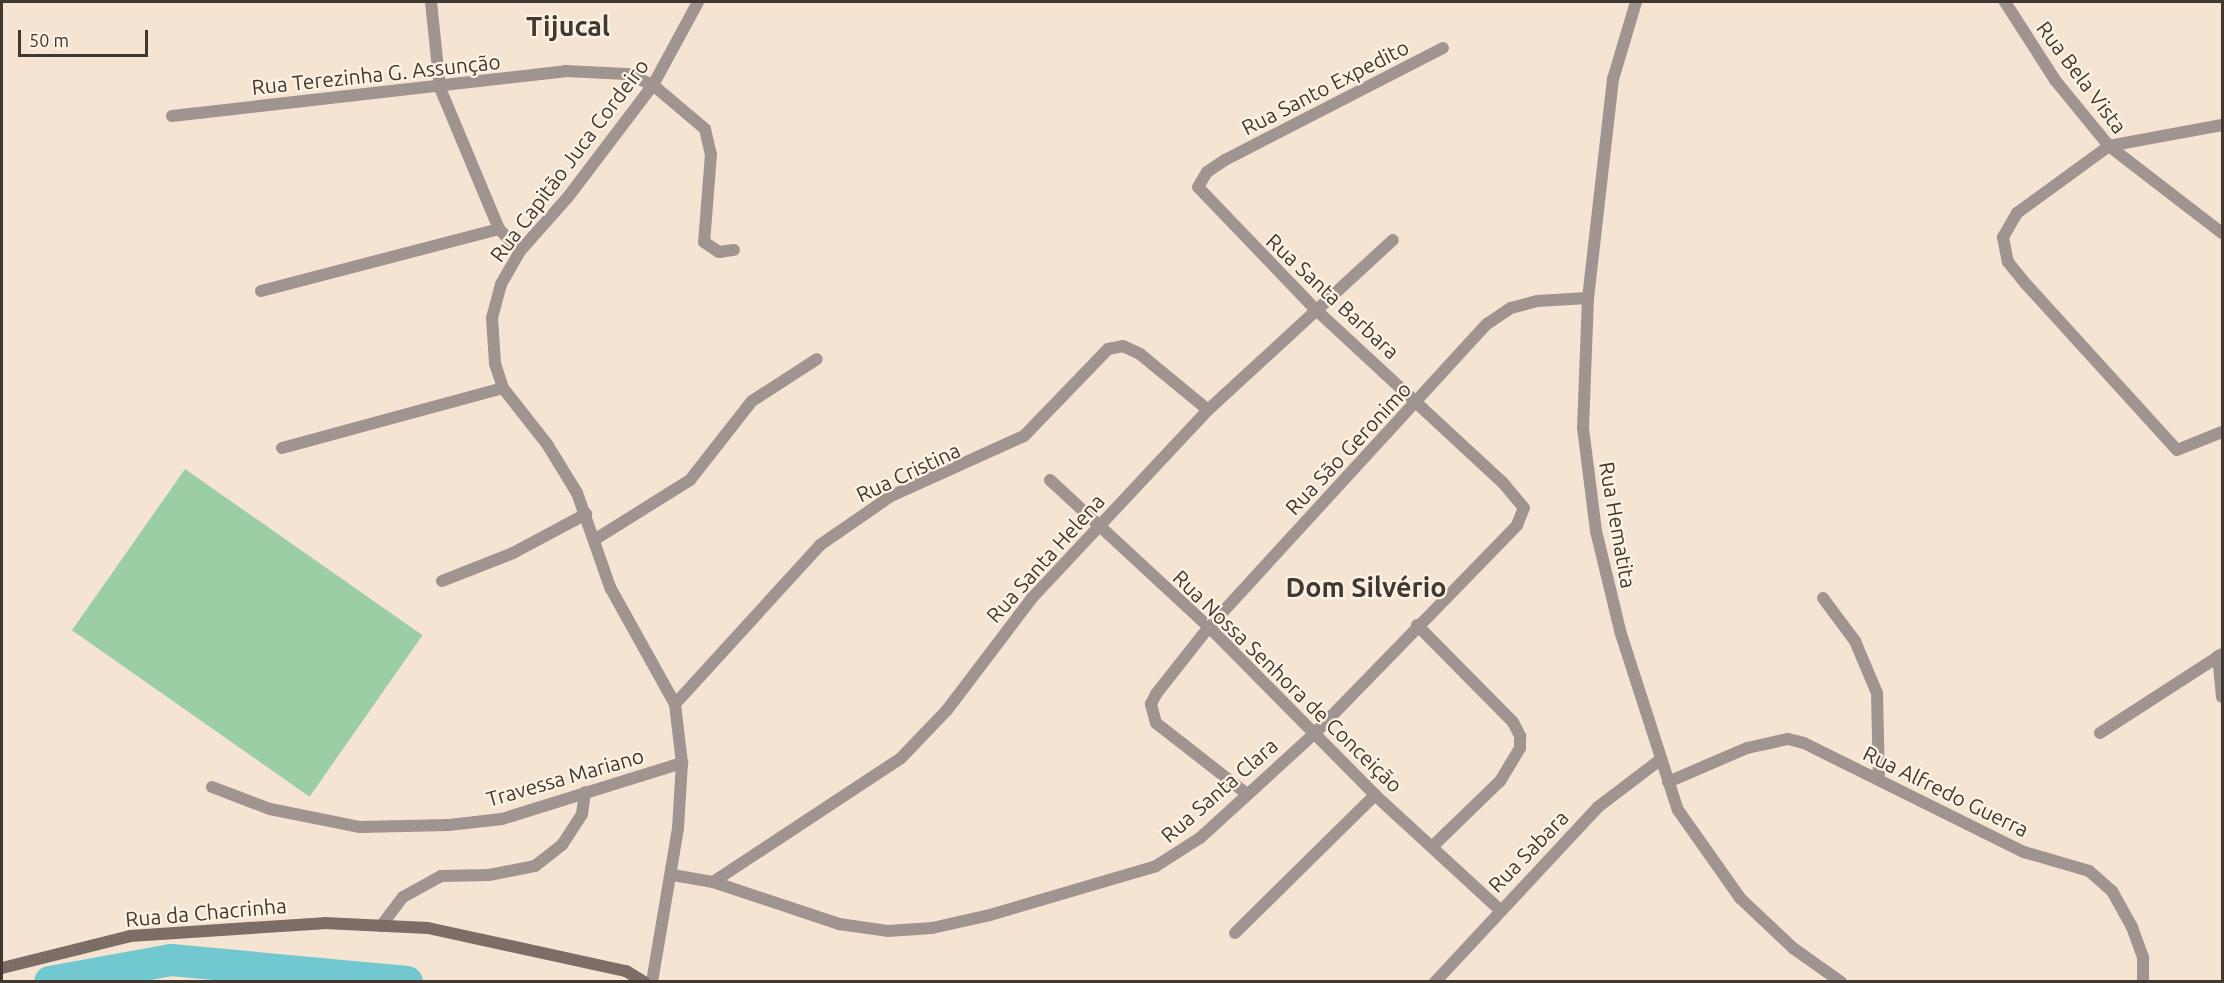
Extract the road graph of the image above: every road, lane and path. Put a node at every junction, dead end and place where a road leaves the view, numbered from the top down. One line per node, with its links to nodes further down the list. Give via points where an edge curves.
1 (431, 2): 7 (street)
2 (698, 2): 6 (street, Rua Capitão Juca Cordeiro)
3 (1636, 2): 18 (street, Rua Hematita, via 1613,79)
4 (2005, 2): 10 (street, Rua Bela Vista, via 2055,80)
5 (1443, 48): 11 (street, Rua Santo Expedito)
6 (653, 85): 7 (street, Rua Terezinha G. Assunção, via 627,74 565,71); 15 (street, Rua Terezinha G. Assunção, via 705,129 711,154 704,242 719,252); 16 (street, Rua Capitão Juca Cordeiro, via 568,197)
7 (440, 88): 8 (street, Rua Terezinha G. Assunção); 12 (street)
8 (172, 116)
9 (2223, 124): 10 (street)
10 (2109, 146): 13 (street, Rua Bela Vista); 24 (street, via 2017,213 2003,237 2008,262 2177,450)
11 (1225, 160): 19 (street, Rua Santa Barbara, via 1200,180 1201,195)
12 (499, 229): 16 (street); 17 (street)
13 (2223, 233)
14 (1393, 240): 19 (street, Rua Santa Helena)
15 (734, 250)
16 (520, 251): 21 (street, Rua Capitão Juca Cordeiro, via 501,284 492,318 495,363)
17 (261, 291)
18 (1588, 298): 22 (street, Rua São Geronimo, via 1537,301 1511,308 1459,350); 40 (street, Rua Hematita, via 1583,428 1596,531)
19 (1316, 310): 22 (street, Rua Santa Barbara); 23 (street, Rua Santa Helena)
20 (817, 359): 30 (street, via 752,401 690,480)
21 (503, 388): 25 (street); 28 (street, Rua Capitão Juca Cordeiro, via 552,452)
22 (1418, 402): 27 (street, Rua Santa Barbara); 34 (street, Rua São Geronimo)
23 (1208, 410): 29 (street, Rua Santa Helena); 37 (street, Rua Cristina, via 1140,354 1123,346 1108,349 1024,436 891,496 828,539)
24 (2223, 432)
25 (282, 448)
26 (1050, 480): 29 (street, Rua Nossa Senhora de Conceição)
27 (1502, 482): 33 (street, Rua Santa Clara, via 1524,508 1523,518)
28 (586, 514): 30 (street, Rua Capitão Juca Cordeiro); 31 (street, via 513,553)
29 (1100, 527): 34 (street, Rua Nossa Senhora de Conceição); 50 (street, Rua Santa Helena, via 1013,619 948,710 901,758)
30 (594, 540): 37 (street, Rua Capitão Juca Cordeiro, via 610,587)
31 (442, 580)
32 (1823, 598): 42 (street, via 1855,641 1877,693)
33 (1417, 625): 38 (street, Rua Santa Clara); 48 (street, via 1506,714 1520,736 1520,748 1500,781)
34 (1209, 627): 38 (street, Rua Nossa Senhora de Conceição); 46 (street, Rua São Geronimo, via 1151,704 1156,723)
35 (2220, 655): 36 (street); 39 (street)
36 (2223, 697)
37 (675, 704): 41 (street, Rua Capitão Juca Cordeiro)
38 (1316, 732): 46 (street, Rua Santa Clara); 47 (street, Rua Nossa Senhora de Conceição)
39 (2100, 733)
40 (1660, 760): 43 (street, Rua Hematita); 51 (street, Rua Sabara, via 1598,807)
41 (682, 763): 45 (street, Travessa Mariano); 49 (street, Rua Capitão Juca Cordeiro)
42 (1879, 780): 43 (street, Rua Alfredo Guerra, via 1788,739 1747,748); 59 (street, Rua Alfredo Guerra, via 2024,852 2089,871 2104,883 2132,927 2143,958)
43 (1668, 782): 58 (street, Rua Hematita, via 1678,810 1740,898 1792,948)
44 (212, 787): 45 (street, Travessa Mariano, via 270,809 360,827 502,819)
45 (585, 792): 52 (street, via 582,814 562,845 535,866 489,875 441,876 403,897)
46 (1247, 794): 50 (street, Rua Santa Clara, via 1200,838 1156,866 932,928 888,931 839,924)
47 (1375, 795): 48 (street, Rua Nossa Senhora de Conceição); 53 (street)
48 (1432, 847): 51 (street, Rua Nossa Senhora de Conceição)
49 (673, 875): 50 (street, Rua Santa Clara); 56 (street, Rua Capitão Juca Cordeiro)
50 (713, 882)
51 (1499, 909): 57 (street, Rua Sabara)
52 (381, 926): 54 (main road, Rua da Chacrinha, via 270,923 182,929 53,952); 55 (main road, Rua da Chacrinha, via 428,928 627,971)
53 (1235, 933)
54 (2, 969)
55 (644, 981)
56 (652, 981)
57 (1435, 981)
58 (1841, 981)
59 (2143, 981)

